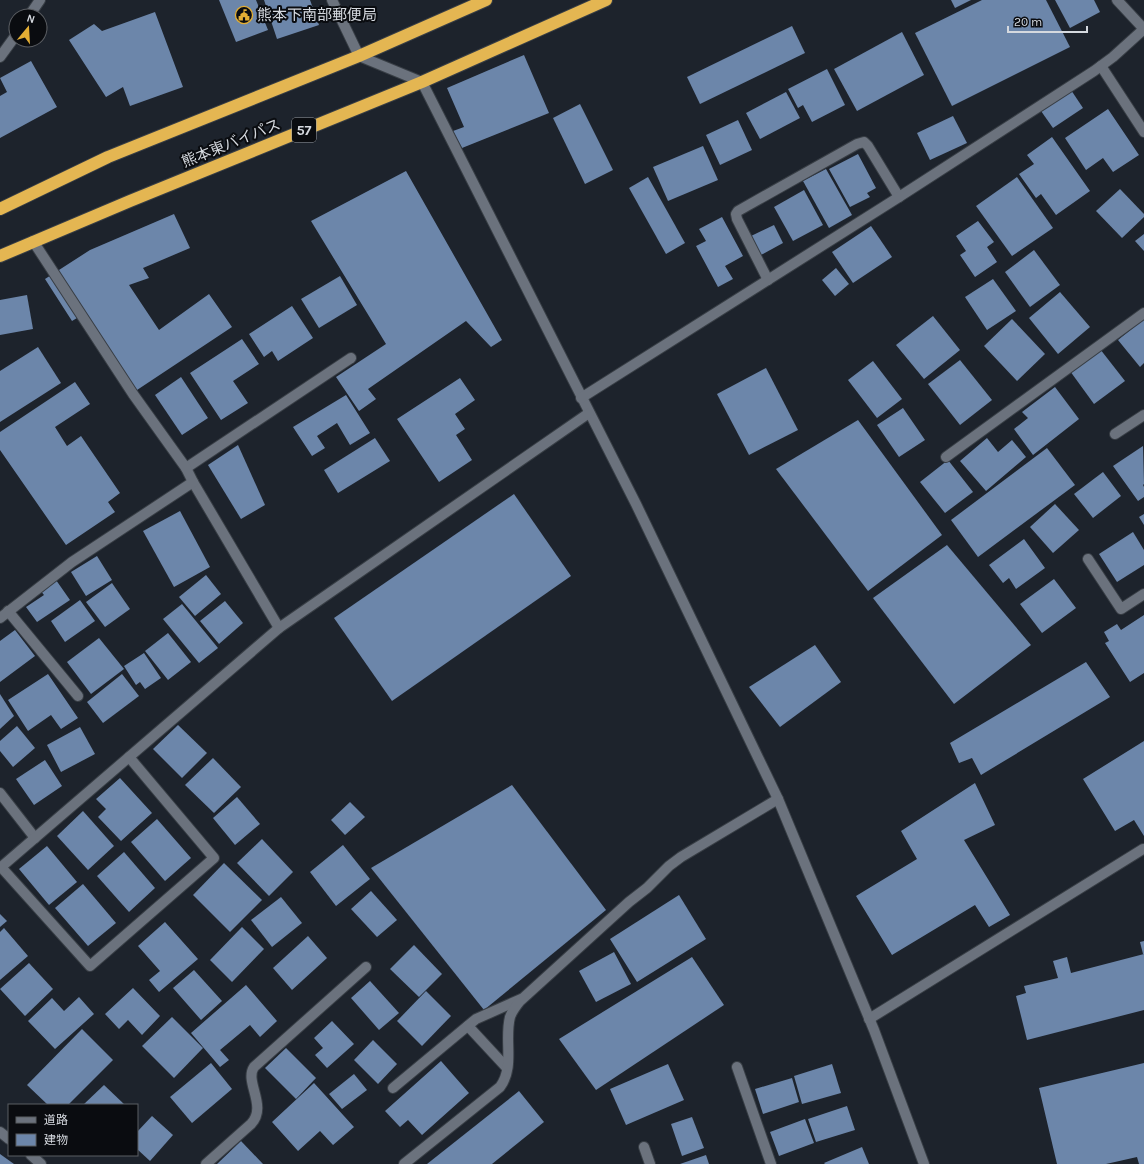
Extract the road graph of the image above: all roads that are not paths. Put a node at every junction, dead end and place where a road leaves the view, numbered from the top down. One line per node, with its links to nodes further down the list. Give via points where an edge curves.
1 (332, 0): 7 (street)
2 (486, 0): 7 (highway)
3 (606, 0): 10 (highway, 熊本東バイパス / 57)
4 (1117, 0): 5 (street)
5 (1144, 29): 9 (street)
6 (8, 46): 8 (street)
7 (359, 56): 10 (street); 13 (highway, via 108,157)
8 (0, 57)
9 (1102, 66): 11 (street); 12 (street)
10 (422, 82): 14 (highway, 熊本東バイパス / 57); 19 (street)
11 (1144, 132)
12 (899, 197): 16 (street); 16 (street, via 864,142 738,211 737,218)
13 (0, 209)
14 (33, 241): 15 (highway, 熊本東バイパス / 57); 24 (street)
15 (0, 256)
16 (768, 280): 19 (street)
17 (1144, 313): 23 (street)
18 (351, 358): 24 (street)
19 (581, 398): 20 (street)
20 (589, 413): 30 (street); 34 (street, via 636,504)
21 (1144, 414): 22 (street)
22 (1115, 434)
23 (946, 457)
24 (186, 468): 25 (street)
25 (193, 482): 28 (street, via 72,562); 30 (street)
26 (1088, 559): 27 (street, via 1121,609)
27 (1144, 594)
28 (8, 611): 29 (street); 31 (street)
29 (0, 618)
30 (279, 628): 32 (street)
31 (78, 696)
32 (129, 757): 35 (street); 37 (street, via 214,858 90,966)
33 (0, 793): 35 (street)
34 (778, 799): 39 (street, via 680,857); 40 (street)
35 (35, 838): 37 (street)
36 (1143, 849): 40 (street)
37 (0, 868)
38 (366, 967): 48 (street, via 254,1066 251,1074 257,1116)
39 (524, 997): 41 (street, via 476,1018); 43 (street, via 510,1016)
40 (869, 1019): 52 (street)
41 (468, 1026): 43 (street); 44 (street)
42 (737, 1067): 51 (street)
43 (507, 1068): 49 (street, via 505,1080 500,1087)
44 (393, 1088)
45 (0, 1132): 46 (street)
46 (8, 1138)
47 (644, 1147): 50 (street)
48 (206, 1164)
49 (404, 1164)
50 (650, 1164)
51 (771, 1164)
52 (924, 1164)

